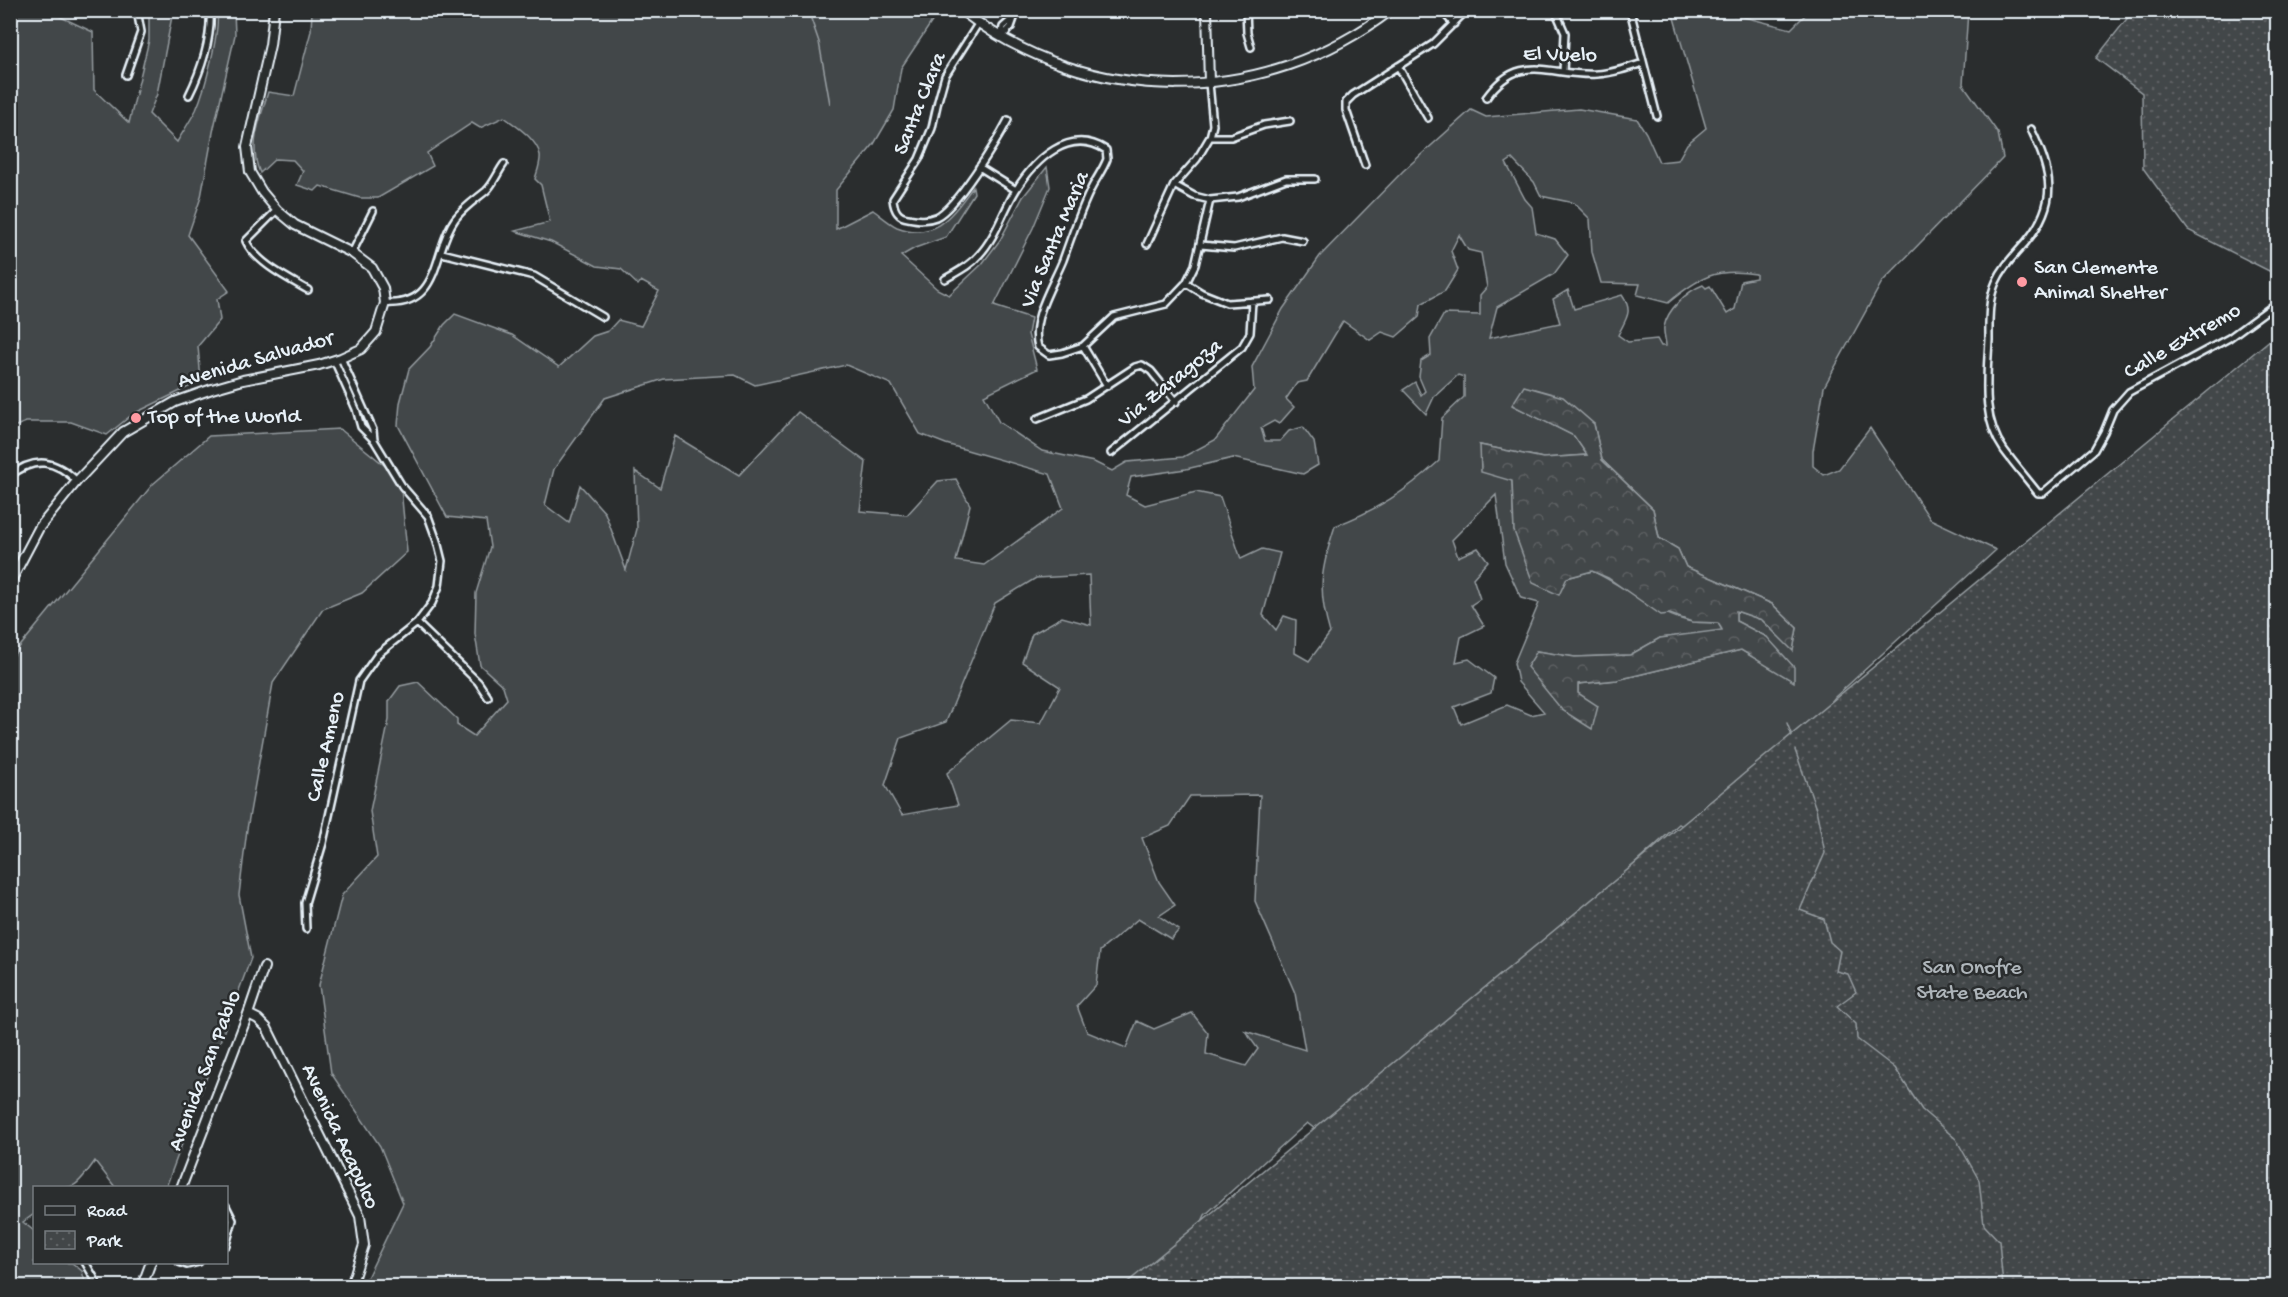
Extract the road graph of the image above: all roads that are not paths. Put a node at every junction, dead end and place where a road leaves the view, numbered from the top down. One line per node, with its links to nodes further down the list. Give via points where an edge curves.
1 (137, 10): 20 (street, via 141,32)
2 (210, 10): 22 (street, via 211,25)
3 (274, 10): 37 (street, via 247,147 250,172)
4 (961, 10): 13 (street)
5 (1017, 10): 15 (street)
6 (1207, 10): 21 (street)
7 (1246, 10): 16 (street)
8 (1391, 10): 21 (street, via 1366,30 1324,53 1247,78)
9 (1441, 10): 14 (street)
10 (1467, 10): 14 (street)
11 (1555, 10): 19 (street, via 1565,33)
12 (1630, 10): 17 (street)
13 (978, 24): 15 (street); 32 (street, Santa Clara, via 945,76 933,128 920,159 893,199 894,209 903,218 922,220 937,216 949,207)
14 (1454, 24): 18 (street, via 1433,44)
15 (1001, 38): 21 (street, via 1076,70 1115,79 1161,84)
16 (1251, 47)
17 (1643, 63): 19 (street, El Vuelo, via 1596,74); 24 (street)
18 (1398, 66): 25 (street); 31 (street, via 1346,102)
19 (1563, 72): 23 (street, El Vuelo, via 1536,68 1511,72)
20 (126, 75)
21 (1209, 83): 29 (street, via 1213,125)
22 (189, 95)
23 (1486, 98)
24 (1657, 116)
25 (1428, 118)
26 (1008, 120): 32 (street, Santa Clara)
27 (1290, 121): 29 (street, via 1231,137)
28 (2031, 129): 49 (street, Calle Extremo, via 2044,156 2049,182 2047,208 1995,283 1990,300 1986,395 1993,430 2003,449 2040,494 2094,450 2113,410 2129,392 2229,338)
29 (1210, 137): 34 (street)
30 (504, 164): 43 (street, via 488,190 454,220)
31 (1365, 165)
32 (979, 167): 35 (street)
33 (1315, 179): 36 (street, via 1286,179 1238,196)
34 (1174, 185): 36 (street); 40 (street)
35 (1016, 190): 44 (street, Via Santa Maria, via 980,255); 52 (street, Via Santa Maria, via 1047,154 1061,145 1077,141 1106,150 1104,168 1074,225 1045,298 1036,341 1049,355)
36 (1210, 200): 41 (street, Via Santa Maria)
37 (277, 210): 42 (street, via 295,225); 46 (street, via 246,241 250,250)
38 (373, 211): 42 (street)
39 (1303, 241): 41 (street, via 1282,237 1234,248)
40 (1147, 244)
41 (1201, 245): 45 (street, Via Santa Maria)
42 (352, 253): 50 (street, via 372,268 383,288)
43 (442, 253): 50 (street, via 428,286 411,299); 51 (street, via 534,276)
44 (945, 279)
45 (1186, 283): 48 (street, via 1227,303); 52 (street, Via Santa Maria, via 1166,304 1114,317)
46 (308, 290)
47 (1270, 300): 48 (street)
48 (1252, 301): 55 (street, Via Zaragoza, via 1250,333 1242,347)
49 (2277, 302)
50 (385, 303): 53 (street, Avenida Salvador, via 376,332 361,349)
51 (603, 316)
52 (1083, 346): 54 (street)
53 (338, 359): 57 (street, Calle Ameno, via 374,430); 57 (street, Calle Ameno, via 361,427); 60 (street, Avenida Salvador, via 243,380 175,402 123,432)
54 (1107, 386): 55 (street, via 1142,365); 56 (street)
55 (1176, 402): 58 (street, Via Zaragoza)
56 (1037, 419)
57 (374, 440): 62 (street, Calle Ameno, via 402,486 428,516 442,561 439,586)
58 (1111, 453)
59 (10, 476): 60 (street, via 20,468 42,463 63,469)
60 (77, 481): 61 (street, Avenida Salvador, via 39,528)
61 (10, 583)
62 (417, 623): 63 (street, via 478,682); 64 (street, Calle Ameno, via 378,654 359,681 323,843 305,903)
63 (488, 697)
64 (306, 929)
65 (264, 967): 66 (street, Avenida San Pablo)
66 (248, 1014): 67 (street, Avenida San Pablo); 74 (street, Avenida Acapulco, via 267,1028 360,1216 364,1245)
67 (182, 1186)
68 (228, 1210): 69 (street, via 233,1220)
69 (228, 1238)
70 (86, 1264): 72 (street)
71 (151, 1264): 73 (street)
72 (97, 1287)
73 (142, 1287)
74 (351, 1287)

